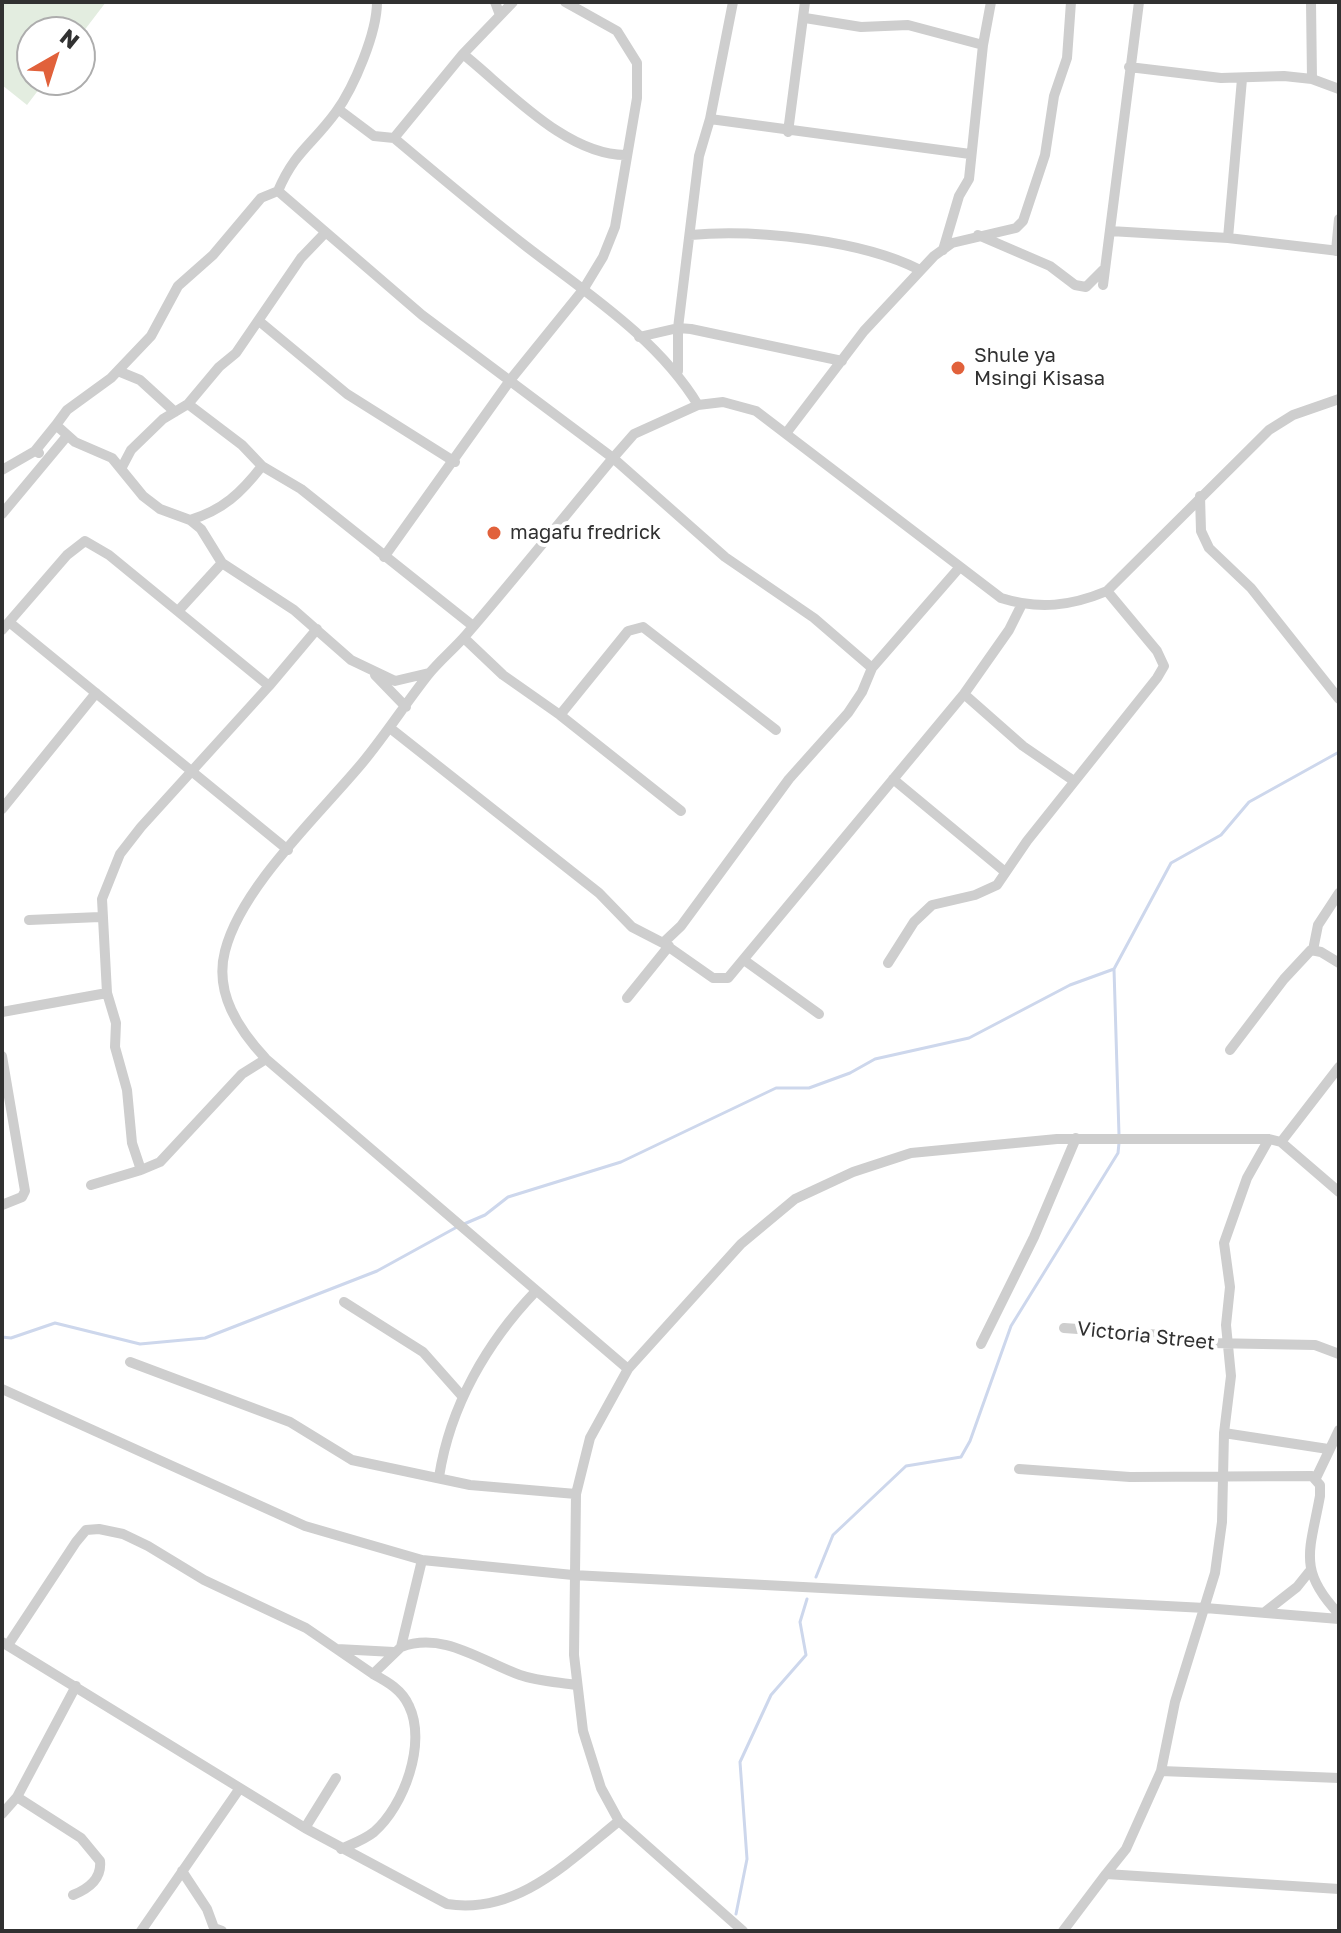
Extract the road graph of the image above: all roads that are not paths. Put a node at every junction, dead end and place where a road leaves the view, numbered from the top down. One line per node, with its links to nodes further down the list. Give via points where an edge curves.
1 (377, 2): 19 (street, via 368,47)
2 (495, 2): 11 (street)
3 (513, 2): 11 (street)
4 (565, 2): 24 (street, via 617,31 637,63)
5 (733, 2): 20 (street)
6 (805, 2): 12 (street)
7 (991, 2): 13 (street)
8 (1071, 2): 30 (street, via 1067,58 1054,96 1045,155 1023,221 1016,228)
9 (1139, 2): 15 (street)
10 (1311, 2): 17 (street)
11 (500, 15): 14 (street)
12 (805, 18): 13 (street, via 861,27 908,25); 21 (street)
13 (983, 45): 23 (street)
14 (463, 54): 22 (street); 24 (street, via 572,142 605,155)
15 (1129, 67): 16 (street); 27 (street)
16 (1242, 79): 17 (street); 31 (street)
17 (1312, 79): 18 (street)
18 (1339, 89)
19 (338, 109): 22 (street, via 374,136); 25 (street, via 298,152)
20 (710, 119): 21 (street); 29 (street, via 699,156)
21 (788, 132): 23 (street)
22 (394, 138): 37 (street)
23 (970, 154): 32 (street, via 969,179)
24 (627, 155): 37 (street, via 615,227)
25 (278, 191): 28 (street); 42 (street, via 261,198 213,255 178,286 151,336)
26 (1339, 219): 33 (street)
27 (1110, 231): 31 (street); 35 (street)
28 (325, 233): 38 (street, via 301,258); 44 (street, via 422,315)
29 (690, 235): 34 (street, via 731,231 825,242 902,260); 39 (street)
30 (976, 235): 32 (street); 35 (street, via 1050,266 1075,285 1086,287)
31 (1228, 238): 33 (street)
32 (943, 250): 34 (street)
33 (1338, 251)
34 (920, 270): 41 (street)
35 (1103, 270): 36 (street)
36 (1103, 285)
37 (583, 290): 40 (street); 44 (street)
38 (259, 321): 46 (street); 55 (street, via 347,394)
39 (678, 328): 40 (street); 41 (street); 43 (street)
40 (639, 337): 43 (street)
41 (842, 361): 50 (street)
42 (118, 371): 48 (street, via 140,380); 49 (street, via 67,410)
43 (678, 371): 47 (street)
44 (511, 379): 54 (street); 55 (street)
45 (1339, 399): 59 (street, via 1279,423)
46 (188, 404): 48 (street); 56 (street)
47 (698, 405): 50 (street, via 723,402 756,411); 54 (street, via 634,434)
48 (175, 412): 57 (street, via 131,450)
49 (56, 425): 51 (street); 52 (street)
50 (787, 432): 64 (street)
51 (67, 436): 53 (street); 57 (street, via 105,454)
52 (35, 451): 53 (street); 58 (street)
53 (51, 454): 60 (street)
54 (613, 458): 69 (street); 72 (street, via 725,557 814,618)
55 (455, 462): 62 (street)
56 (262, 466): 61 (street, via 220,509); 62 (street, via 301,489)
57 (121, 469): 61 (street, via 160,509)
58 (2, 470)
59 (1200, 496): 65 (street); 78 (street, via 1201,531 1209,548 1258,596)
60 (2, 514)
61 (190, 520): 63 (street)
62 (384, 557): 69 (street)
63 (222, 563): 67 (street); 70 (street)
64 (959, 568): 66 (street, via 1001,598); 72 (street)
65 (1107, 591): 66 (street, via 1077,604); 85 (street, via 1164,666)
66 (1022, 604): 77 (street)
67 (179, 610): 68 (street, via 85,541); 75 (street)
68 (5, 626): 76 (street)
69 (473, 626): 71 (street)
70 (317, 629): 74 (street); 75 (street)
71 (464, 638): 73 (street); 80 (street, via 503,675)
72 (872, 668): 93 (street, via 848,713 789,779)
73 (429, 673): 74 (street, via 395,681); 79 (street)
74 (374, 674): 79 (street)
75 (269, 686): 83 (street)
76 (96, 693): 83 (street); 86 (street)
77 (964, 694): 84 (street); 85 (street, via 1023,746)
78 (1339, 699)
79 (406, 707): 81 (street)
80 (560, 715): 82 (street, via 628,631 643,627); 87 (street)
81 (390, 728): 88 (street); 93 (street, via 599,893 632,927)
82 (776, 730)
83 (191, 774): 88 (street); 91 (street, via 120,854)
84 (893, 779): 89 (street); 95 (street)
85 (1074, 781): 89 (street)
86 (2, 809)
87 (681, 811)
88 (288, 850): 104 (street, via 235,918 224,955 230,1010)
89 (1004, 871): 96 (street, via 997,885 984,892 932,905 914,922)
90 (1339, 893): 94 (street, via 1318,925)
91 (100, 917): 92 (street); 98 (street)
92 (29, 920)
93 (666, 945): 95 (street, via 721,980); 99 (street)
94 (1313, 950): 97 (street); 102 (street)
95 (744, 960): 101 (street)
96 (888, 963)
97 (1339, 963)
98 (107, 993): 100 (street); 109 (street)
99 (627, 998)
100 (2, 1012)
101 (819, 1014)
102 (1230, 1050)
103 (2, 1056): 112 (street, via 25,1191)
104 (266, 1059): 109 (street, via 242,1074 160,1162); 113 (street)
105 (1339, 1067): 108 (street)
106 (1076, 1138): 107 (street); 116 (street); 120 (street, via 911,1153 795,1199 741,1244)
107 (1269, 1139): 108 (street); 117 (street, via 1247,1178 1224,1243 1230,1287)
108 (1281, 1142): 111 (street)
109 (141, 1170): 110 (street)
110 (91, 1185)
111 (1339, 1192)
112 (2, 1205)
113 (536, 1291): 120 (street); 122 (street, via 502,1329)
114 (344, 1302): 122 (street, via 423,1352)
115 (1064, 1328): 117 (street, Victoria Street)
116 (981, 1344)
117 (1228, 1344): 118 (street, Victoria Street, via 1315,1345); 124 (street, via 1231,1376)
118 (1339, 1354)
119 (130, 1362): 127 (street, via 290,1422 352,1460)
120 (628, 1369): 130 (street, via 590,1438)
121 (2, 1389): 131 (street, via 305,1526)
122 (462, 1396): 127 (street)
123 (1339, 1430): 125 (street)
124 (1224, 1433): 125 (street); 128 (street)
125 (1328, 1449): 129 (street)
126 (1019, 1469): 128 (street)
127 (439, 1477): 130 (street, via 470,1485)
128 (1223, 1478): 129 (street); 134 (street, via 1220,1544)
129 (1316, 1478): 132 (street, via 1320,1496)
130 (576, 1494): 133 (street)
131 (422, 1560): 133 (street); 139 (street)
132 (1309, 1572): 135 (street); 136 (street)
133 (573, 1575): 134 (street); 141 (street)
134 (1205, 1608): 135 (street); 143 (street, via 1175,1702)
135 (1265, 1612): 136 (street)
136 (1339, 1617)
137 (5, 1643): 138 (street, via 76,1542 92,1528 148,1546); 142 (street)
138 (337, 1649): 139 (street); 140 (street)
139 (397, 1649): 140 (street); 141 (street, via 418,1641 438,1643 519,1675)
140 (373, 1674): 151 (street, via 394,1686 408,1703 415,1750 385,1820)
141 (576, 1685): 149 (street, via 587,1745)
142 (76, 1686): 146 (street); 147 (street)
143 (1161, 1771): 145 (street); 153 (street, via 1126,1849)
144 (336, 1778): 150 (street)
145 (1339, 1778)
146 (240, 1788): 150 (street); 152 (street)
147 (17, 1797): 148 (street); 155 (street, via 81,1838 100,1861 95,1881)
148 (2, 1814)
149 (619, 1821): 151 (street, via 536,1885 487,1906 447,1904); 158 (street)
150 (305, 1828): 151 (street)
151 (341, 1849)
152 (182, 1871): 156 (street); 157 (street)
153 (1106, 1874): 154 (street); 159 (street)
154 (1339, 1889)
155 (73, 1895)
156 (216, 1930)
157 (141, 1931)
158 (743, 1931)
159 (1063, 1931)

